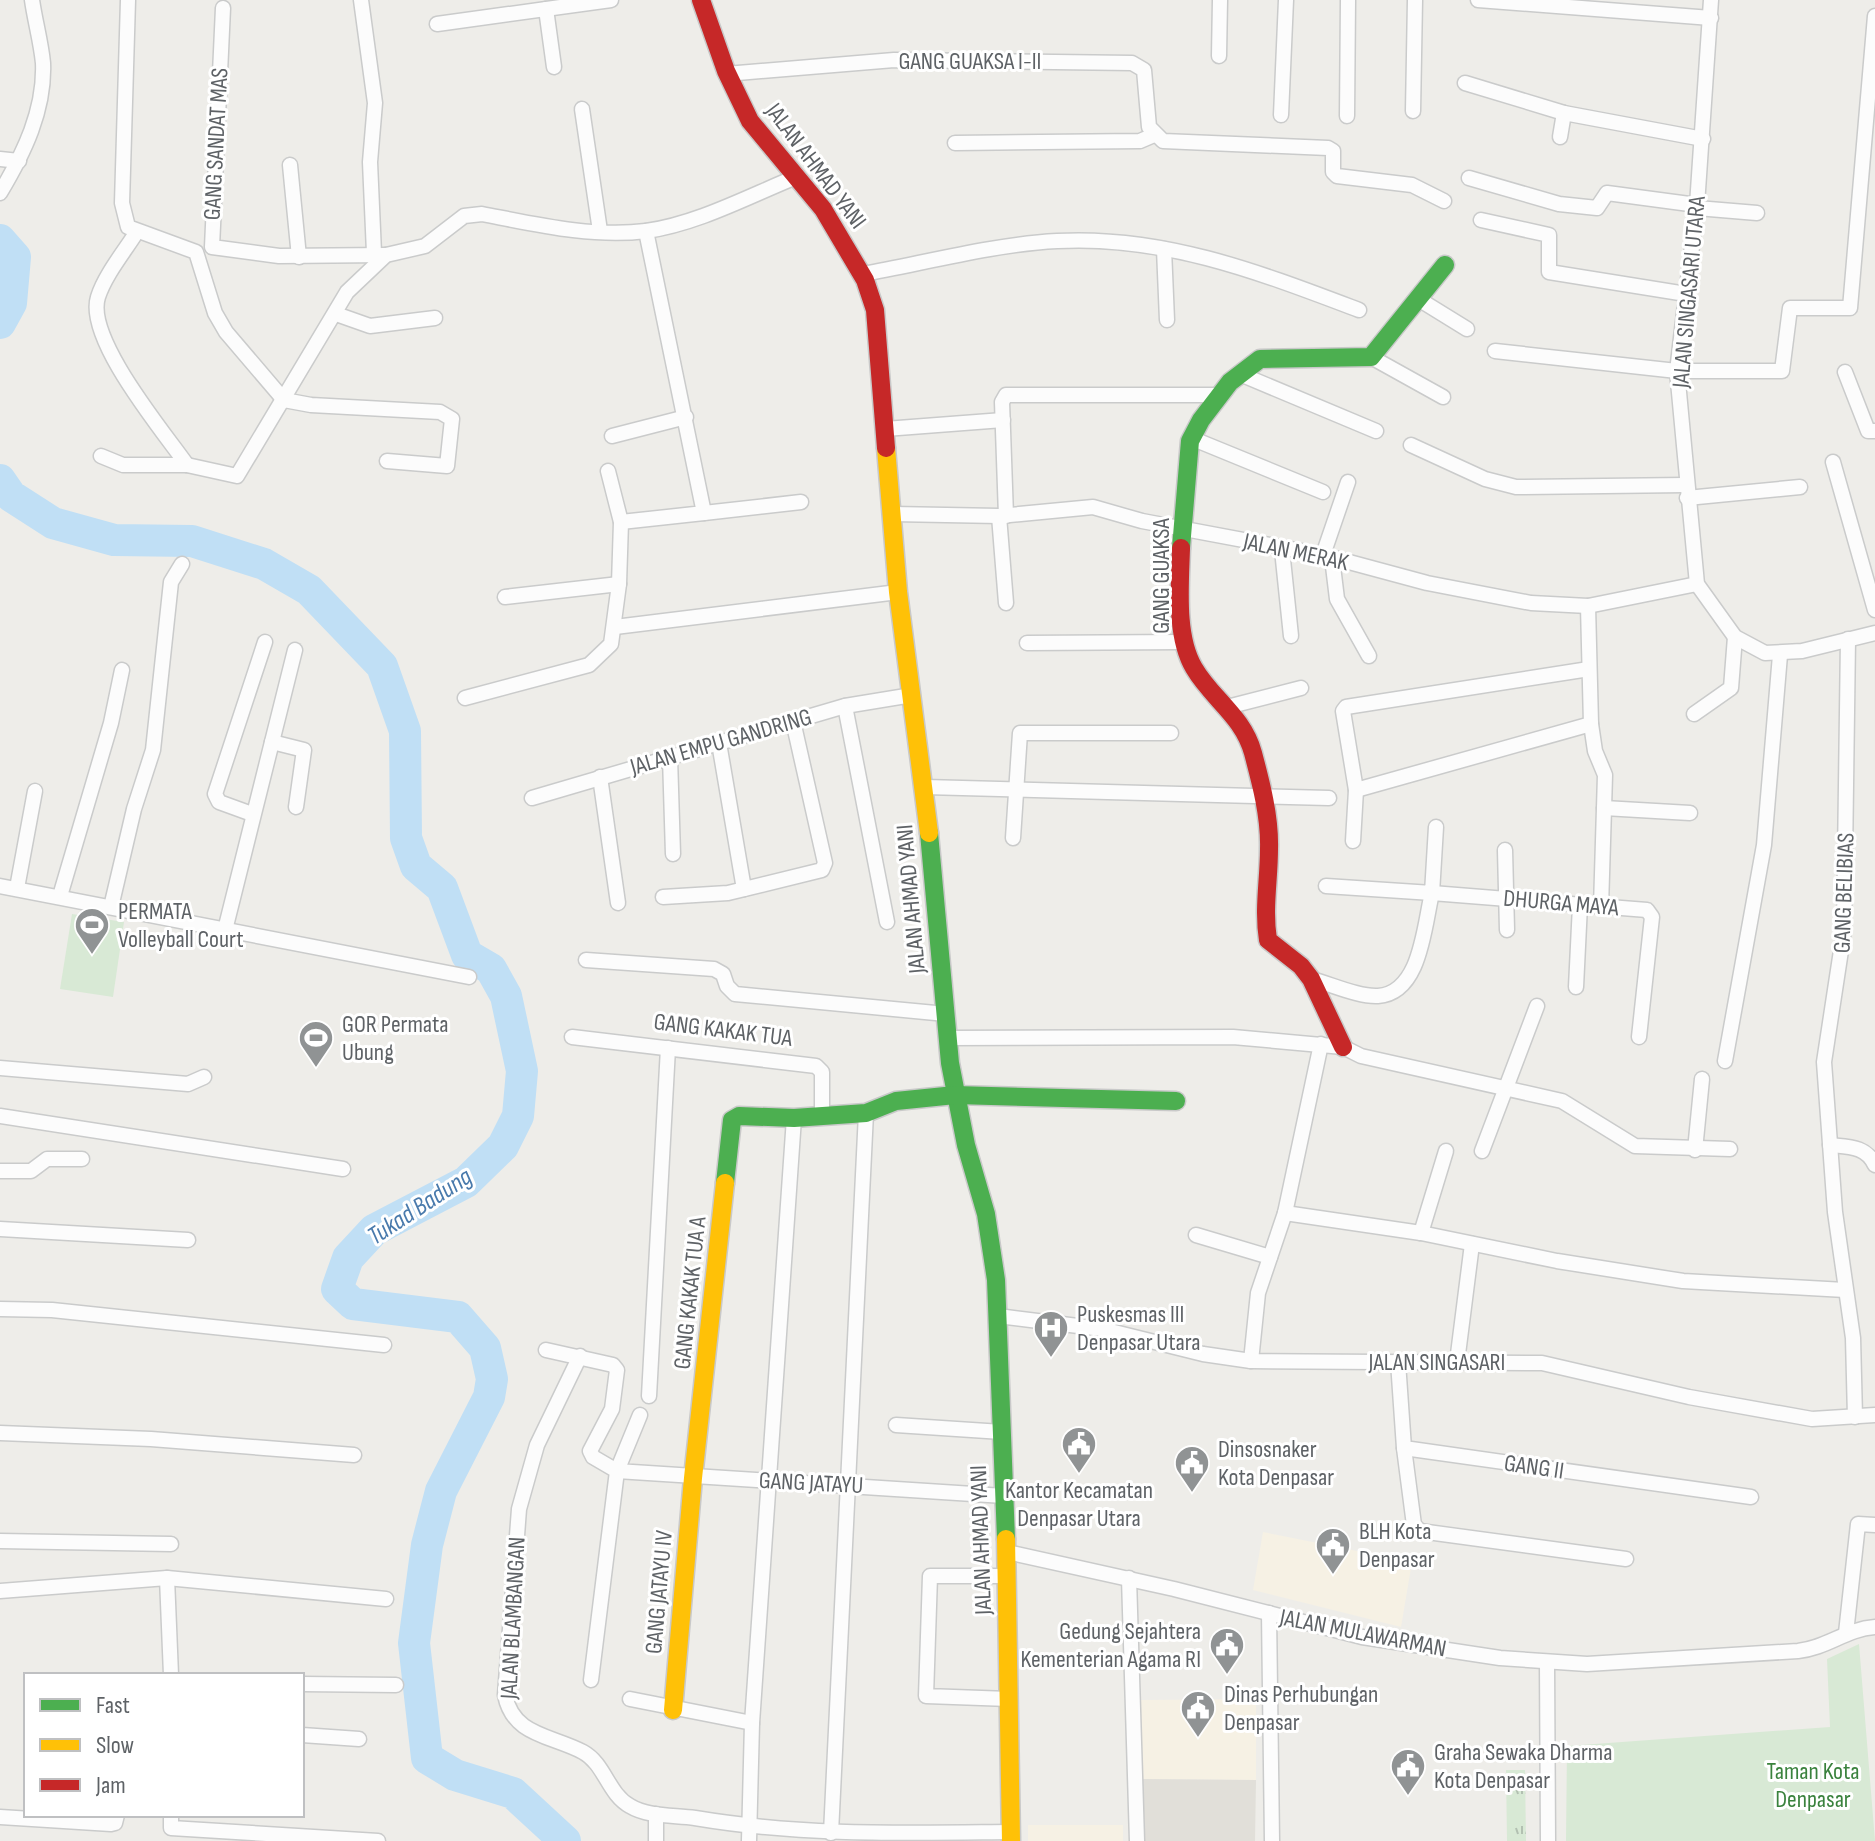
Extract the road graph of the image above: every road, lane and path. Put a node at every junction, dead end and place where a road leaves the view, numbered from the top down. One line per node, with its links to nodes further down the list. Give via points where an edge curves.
1 (32, 0): 31 (street, via 43,84)
2 (128, 0): 42 (street, via 122,203 128,227)
3 (361, 0): 44 (street, via 375,103 370,162)
4 (611, 0): 13 (street)
5 (701, 0): 19 (street, JALAN AHMAD YANI)
6 (1220, 0): 17 (street)
7 (1286, 0): 24 (street)
8 (1348, 0): 25 (street)
9 (1415, 0): 22 (street)
10 (1478, 0): 15 (street)
11 (1711, 0): 15 (street, JALAN SINGASARI UTARA)
12 (223, 8): 45 (street, GANG SANDAT MAS, via 212,247)
13 (546, 9): 16 (street); 18 (street)
14 (1875, 16): 57 (street, via 1850,308 1790,308 1782,371)
15 (1711, 18): 28 (street, JALAN SINGASARI UTARA)
16 (437, 24)
17 (1219, 56)
18 (554, 67)
19 (726, 74): 26 (street, GANG GUAKSA I-II, via 894,60 1132,63 1144,70); 33 (street, JALAN AHMAD YANI, via 753,126)
20 (1465, 83): 23 (street)
21 (582, 109): 40 (street)
22 (1413, 111)
23 (1564, 113): 27 (street); 28 (street)
24 (1281, 115)
25 (1347, 116)
26 (1154, 135): 29 (street, via 1140,141); 36 (street, via 1163,141 1328,148 1337,176 1412,185)
27 (1560, 137)
28 (1703, 139): 37 (street, JALAN SINGASARI UTARA)
29 (955, 143)
30 (0, 159): 31 (street)
31 (19, 161): 35 (street)
32 (290, 165): 45 (street)
33 (796, 177): 41 (street, GANG SANDAT MAS); 47 (street, JALAN AHMAD YANI, via 814,195)
34 (1469, 178): 37 (street, via 1559,204 1597,208 1607,193)
35 (0, 193)
36 (1444, 201)
37 (1697, 206): 38 (street); 48 (street, JALAN SINGASARI UTARA)
38 (1757, 213)
39 (1481, 220): 48 (street, via 1549,235 1549,272)
40 (600, 231): 41 (street, GANG SANDAT MAS); 44 (street, GANG SANDAT MAS, via 472,215 425,246)
41 (646, 231): 63 (street)
42 (136, 233): 62 (street, via 196,252 226,332); 74 (street, via 97,299 97,313 118,368)
43 (1164, 249): 47 (street, via 1057,241); 50 (street, via 1249,268); 53 (street)
44 (380, 254): 45 (street, GANG SANDAT MAS); 51 (street, via 347,292)
45 (299, 257)
46 (1445, 265): 49 (street)
47 (863, 274): 65 (street, JALAN AHMAD YANI, via 875,310)
48 (1686, 294): 57 (street, JALAN SINGASARI UTARA)
49 (1420, 300): 54 (street); 56 (street)
50 (1359, 310)
51 (336, 314): 52 (street, via 370,326); 62 (street)
52 (435, 318)
53 (1167, 320)
54 (1467, 329)
55 (1495, 351): 57 (street)
56 (1371, 357): 59 (street, GANG GUAKSA, via 1260,359); 61 (street)
57 (1677, 371): 79 (street, JALAN SINGASARI UTARA)
58 (1845, 372): 67 (street, via 1868,431)
59 (1240, 374): 60 (street, GANG GUAKSA); 66 (street)
60 (1219, 395): 64 (street, via 1011,393 1003,398); 69 (street, GANG GUAKSA)
61 (1443, 397)
62 (284, 400): 72 (street, via 440,412 452,419 447,466); 74 (street, via 237,476)
63 (686, 417): 68 (street); 81 (street)
64 (1003, 420): 65 (street); 83 (street)
65 (885, 429): 82 (street, JALAN AHMAD YANI)
66 (1376, 431)
67 (1875, 431)
68 (612, 436)
69 (1191, 438): 78 (street); 85 (street, GANG GUAKSA)
70 (1411, 445): 79 (street, via 1485,479 1516,487)
71 (101, 456): 74 (street, via 123,465)
72 (387, 461)
73 (1833, 462): 95 (street)
74 (187, 465)
75 (608, 471): 84 (street)
76 (1348, 482): 87 (street)
77 (1800, 487): 79 (street)
78 (1323, 492)
79 (1686, 492): 90 (street, JALAN SINGASARI UTARA)
80 (801, 502): 81 (street)
81 (704, 513): 84 (street)
82 (893, 514): 83 (street, JALAN MERAK); 91 (street, JALAN AHMAD YANI)
83 (1003, 516): 85 (street, JALAN MERAK, via 1093,507); 93 (street)
84 (621, 522): 89 (street)
85 (1183, 528): 86 (street, JALAN MERAK); 102 (street, GANG GUAKSA)
86 (1282, 550): 87 (street, JALAN MERAK); 98 (street)
87 (1327, 557): 94 (street, JALAN MERAK, via 1464,591); 106 (street, via 1337,599)
88 (182, 564): 148 (street, via 171,582 153,750)
89 (619, 584): 92 (street); 96 (street)
90 (1697, 584): 94 (street, JALAN MERAK); 99 (street)
91 (898, 592): 96 (street); 110 (street, JALAN AHMAD YANI)
92 (505, 597)
93 (1006, 603)
94 (1588, 606): 107 (street)
95 (1875, 610)
96 (615, 627): 111 (street, via 611,644 589,665)
97 (1875, 633): 100 (street)
98 (1291, 636)
99 (1735, 637): 105 (street, via 1756,650); 114 (street, via 1731,688)
100 (1848, 639): 105 (street); 176 (street, GANG BELIBIAS, via 1844,931 1824,1062)
101 (265, 642): 132 (street, via 215,794 219,802)
102 (1183, 642): 103 (street); 113 (street, GANG GUAKSA, via 1191,663)
103 (1027, 643)
104 (295, 650): 118 (street)
105 (1780, 655): 165 (street, via 1764,845)
106 (1369, 656)
107 (1589, 669): 116 (street); 123 (street, via 1346,707)
108 (122, 670): 143 (street)
109 (1301, 688): 113 (street)
110 (912, 695): 112 (street, JALAN EMPU GANDRING); 122 (street, JALAN AHMAD YANI)
111 (465, 698)
112 (845, 706): 115 (street, JALAN EMPU GANDRING); 150 (street)
113 (1231, 706): 126 (street, GANG GUAKSA, via 1251,747)
114 (1694, 714)
115 (793, 721): 119 (street, JALAN EMPU GANDRING); 141 (street, via 824,867)
116 (1591, 724): 123 (street); 130 (street, via 1595,751 1605,769)
117 (1171, 733): 125 (street, via 1020,733)
118 (272, 742): 129 (street, via 304,750); 132 (street)
119 (719, 743): 120 (street, JALAN EMPU GANDRING); 141 (street)
120 (670, 757): 121 (street, JALAN EMPU GANDRING); 137 (street)
121 (600, 777): 127 (street, JALAN EMPU GANDRING); 146 (street)
122 (925, 787): 125 (street); 158 (street, JALAN AHMAD YANI)
123 (1356, 790): 135 (street)
124 (35, 791): 140 (street)
125 (1016, 791): 126 (street); 134 (street)
126 (1262, 794): 128 (street); 155 (street, GANG GUAKSA, via 1269,836 1267,935 1272,946)
127 (532, 798)
128 (1329, 798)
129 (296, 807)
130 (1604, 808): 131 (street); 149 (street)
131 (1690, 813)
132 (252, 814): 151 (street)
133 (1436, 827): 142 (street)
134 (1013, 838)
135 (1353, 841)
136 (1505, 850): 145 (street)
137 (673, 854)
138 (0, 886): 140 (street)
139 (1326, 886): 142 (street, DHURGA MAYA)
140 (17, 888): 143 (street)
141 (744, 889): 144 (street)
142 (1432, 893): 145 (street, DHURGA MAYA); 155 (street, via 1410,976 1401,990 1377,996)
143 (60, 896): 148 (street)
144 (663, 897)
145 (1507, 899): 147 (street, DHURGA MAYA); 152 (street)
146 (618, 903)
147 (1580, 905): 149 (street, DHURGA MAYA); 156 (street)
148 (111, 907): 151 (street)
149 (1601, 907): 160 (street, DHURGA MAYA, via 1652,914)
150 (887, 922)
151 (225, 930): 154 (street)
152 (1507, 930)
153 (586, 960): 158 (street, via 714,969 735,994)
154 (469, 977)
155 (1311, 979): 163 (street, GANG GUAKSA)
156 (1576, 987)
157 (1537, 1006): 169 (street)
158 (946, 1014): 161 (street, JALAN AHMAD YANI)
159 (572, 1037): 164 (street, GANG KAKAK TUA)
160 (1639, 1037)
161 (948, 1038): 162 (street, via 1233,1037); 170 (street, JALAN AHMAD YANI)
162 (1321, 1044): 163 (street); 185 (street)
163 (1343, 1047): 169 (street, via 1361,1056)
164 (668, 1048): 173 (street, GANG KAKAK TUA, via 816,1066 822,1072); 201 (street)
165 (1725, 1061)
166 (0, 1068): 167 (street, via 188,1084)
167 (204, 1077)
168 (1702, 1079): 178 (street)
169 (1505, 1090): 178 (street, via 1569,1104 1635,1146); 180 (street)
170 (955, 1095): 171 (street); 172 (street, via 896,1101); 194 (street, JALAN AHMAD YANI, via 986,1214)
171 (1176, 1101)
172 (866, 1113): 173 (street); 213 (street)
173 (822, 1115): 175 (street)
174 (0, 1116): 183 (street)
175 (794, 1118): 211 (street, GANG KAKAK TUA A, via 739,1116 731,1124); 212 (street)
176 (1830, 1145): 182 (street, via 1860,1149); 192 (street, GANG BELIBIAS)
177 (1730, 1149): 178 (street)
178 (1695, 1150)
179 (1446, 1151): 187 (street)
180 (1482, 1151)
181 (82, 1159): 184 (street, via 47,1159 31,1171)
182 (1875, 1165)
183 (343, 1169)
184 (0, 1171)
185 (1285, 1213): 187 (street); 191 (street)
186 (0, 1229): 189 (street)
187 (1421, 1233): 190 (street)
188 (1196, 1235): 191 (street)
189 (188, 1240)
190 (1472, 1244): 192 (street, via 1683,1281); 200 (street)
191 (1270, 1257): 198 (street, via 1258,1293)
192 (1845, 1290): 204 (street, GANG BELIBIAS, via 1853,1338)
193 (0, 1309): 195 (street)
194 (998, 1316): 198 (street, JALAN SINGASARI, via 1102,1329); 206 (street, JALAN AHMAD YANI)
195 (384, 1345)
196 (546, 1350): 197 (street)
197 (580, 1356): 210 (street, via 617,1368 612,1409 590,1455); 240 (street, JALAN BLAMBANGAN, via 537,1445 519,1509 505,1695 520,1726 597,1762 621,1799)
198 (1251, 1361): 199 (street, JALAN SINGASARI)
199 (1398, 1362): 200 (street, JALAN SINGASARI); 208 (street)
200 (1457, 1362): 204 (street, JALAN SINGASARI, via 1542,1363 1790,1415)
201 (649, 1396)
202 (640, 1415): 210 (street)
203 (1875, 1415): 204 (street, JALAN SINGASARI)
204 (1855, 1417)
205 (896, 1425): 206 (street)
206 (1002, 1432): 214 (street, JALAN AHMAD YANI)
207 (0, 1433): 209 (street)
208 (1404, 1448): 215 (street, GANG II); 220 (street, via 1414,1525 1420,1531)
209 (354, 1455)
210 (617, 1471): 211 (street, GANG JATAYU); 231 (street)
211 (693, 1478): 212 (street, GANG JATAYU); 236 (street, GANG JATAYU IV)
212 (770, 1480): 213 (street, GANG JATAYU); 237 (street)
213 (850, 1485): 214 (street, GANG JATAYU); 245 (street)
214 (1004, 1496): 219 (street, JALAN AHMAD YANI)
215 (1751, 1497)
216 (1875, 1525): 228 (street, via 1858,1524)
217 (0, 1541): 218 (street)
218 (171, 1544)
219 (1007, 1552): 221 (street, JALAN AHMAD YANI); 223 (street, JALAN MULAWARMAN)
220 (1626, 1559)
221 (1008, 1576): 235 (street, JALAN AHMAD YANI); 235 (street, via 930,1576 926,1696)
222 (167, 1578): 224 (street); 225 (street); 230 (street)
223 (1129, 1578): 226 (street, JALAN MULAWARMAN); 249 (street)
224 (0, 1591)
225 (386, 1599)
226 (1269, 1613): 229 (street, JALAN MULAWARMAN, via 1362,1637); 250 (street)
227 (1875, 1627): 228 (street, JALAN MULAWARMAN)
228 (1846, 1633): 229 (street, JALAN MULAWARMAN, via 1815,1650)
229 (1547, 1663): 251 (street)
230 (171, 1673)
231 (591, 1680)
232 (304, 1684): 233 (street)
233 (396, 1685)
234 (630, 1699): 236 (street)
235 (1009, 1699): 246 (street, JALAN AHMAD YANI)
236 (673, 1710): 237 (street)
237 (752, 1723): 244 (street)
238 (304, 1735): 239 (street)
239 (359, 1739)
240 (656, 1814): 244 (street, JALAN BLAMBANGAN); 248 (street)
241 (0, 1817): 242 (street, via 111,1824)
242 (117, 1817)
243 (171, 1822): 247 (street)
244 (749, 1834): 245 (street, JALAN BLAMBANGAN)
245 (824, 1836): 246 (street, JALAN BLAMBANGAN)
246 (1011, 1836)
247 (378, 1841)
248 (656, 1841)
249 (1137, 1841)
250 (1272, 1841)
251 (1548, 1841)

